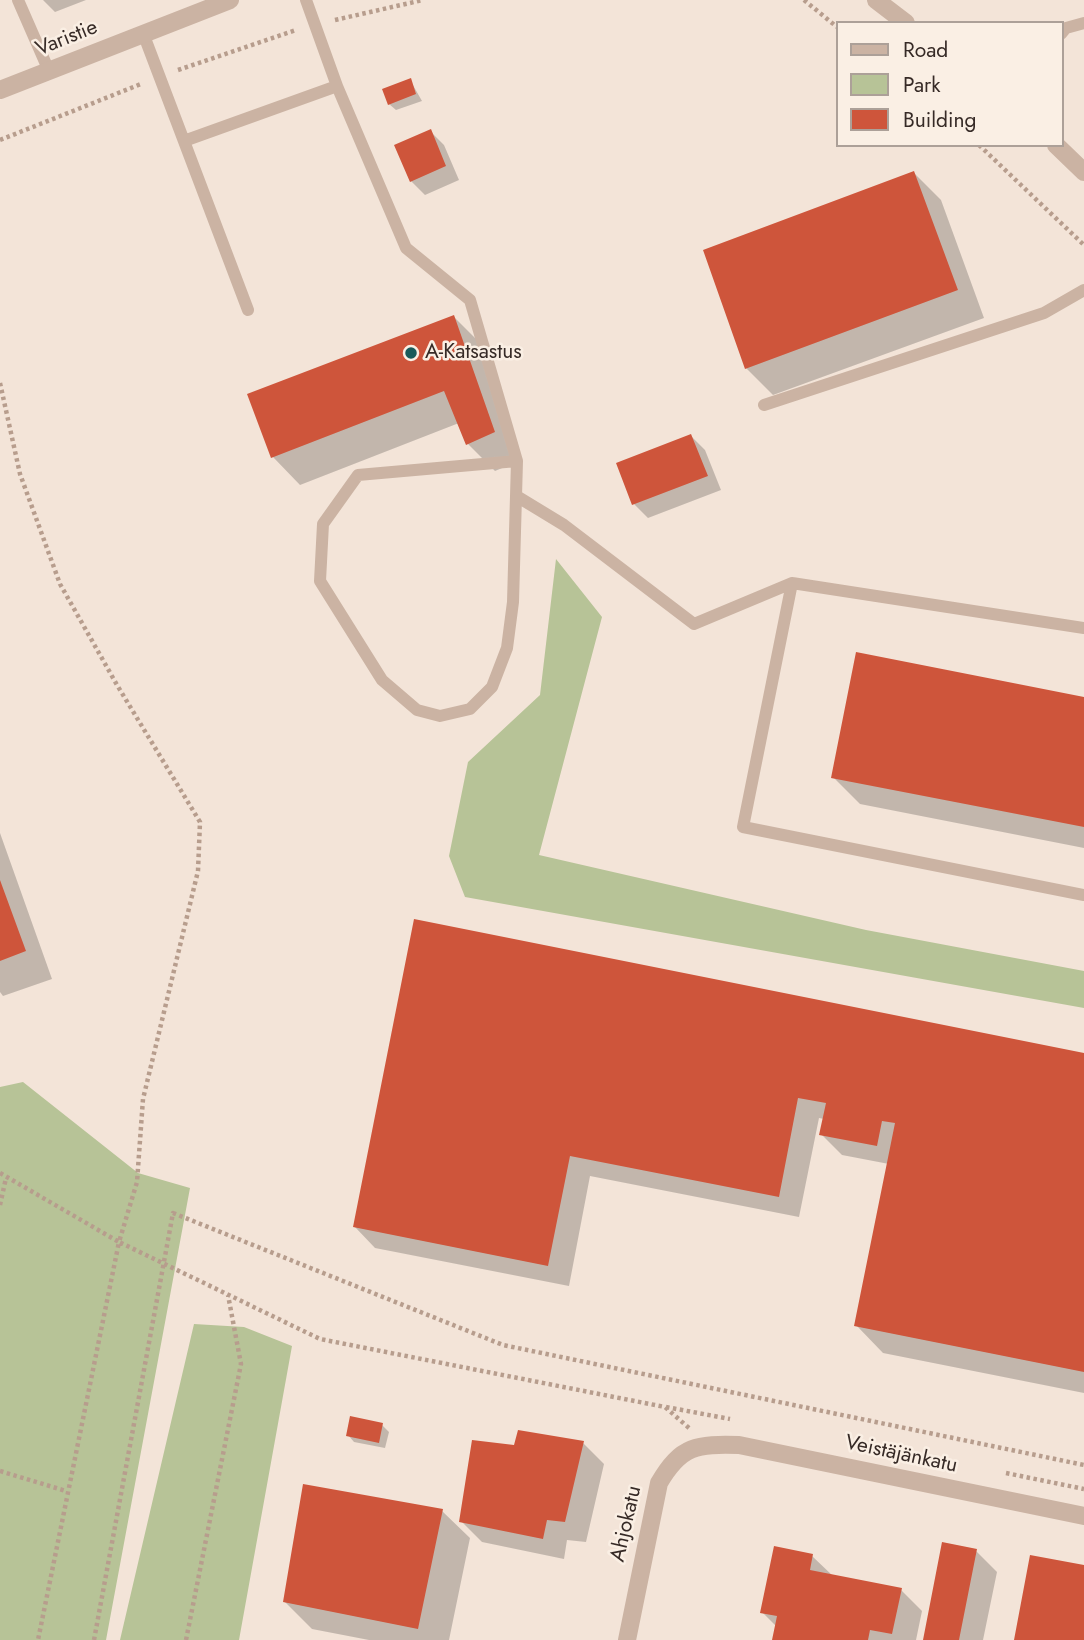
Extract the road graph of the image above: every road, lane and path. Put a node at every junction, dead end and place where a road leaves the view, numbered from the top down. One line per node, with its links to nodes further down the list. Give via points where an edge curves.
1 (18, 0): 13 (lane)
2 (230, 0): 12 (street, Varistie)
3 (306, 0): 9 (lane)
4 (423, 0): 9 (path)
5 (803, 0): 10 (path)
6 (876, 0): 7 (street)
7 (903, 21)
8 (1084, 23): 11 (lane)
9 (314, 25): 14 (path); 15 (lane)
10 (836, 26)
11 (1063, 32)
12 (143, 33): 13 (street, Varistie); 14 (lane)
13 (49, 71): 16 (street, Varistie)
14 (160, 76): 17 (path); 18 (lane)
15 (337, 86): 18 (lane); 27 (lane, via 407,248 470,300)
16 (0, 90)
17 (0, 140)
18 (184, 141): 24 (lane)
19 (981, 147): 22 (path)
20 (1058, 147): 21 (street)
21 (1084, 172)
22 (1084, 245)
23 (1084, 290): 26 (lane, via 1044,313)
24 (248, 310)
25 (0, 383): 35 (path, via 20,474 60,584 200,821 198,871 143,1099 137,1182)
26 (764, 405)
27 (517, 461): 28 (lane); 28 (lane, via 358,475 323,524 320,581 382,680 417,710 440,716 470,709 492,687 508,637)
28 (518, 497): 29 (lane, via 564,524 694,624)
29 (792, 583): 30 (lane); 31 (lane, via 743,828)
30 (1084, 628)
31 (1084, 895)
32 (0, 1172): 33 (path)
33 (6, 1178): 34 (path); 35 (path, via 22,1183)
34 (0, 1205)
35 (119, 1242): 36 (path); 41 (path)
36 (164, 1261): 37 (path); 39 (path, via 173,1213 503,1345); 44 (path)
37 (228, 1295): 38 (path, via 320,1339 665,1407); 45 (path, via 241,1364)
38 (708, 1444): 42 (street, Veistäjänkatu, via 739,1445); 46 (street, Ahjokatu, via 687,1449 659,1483)
39 (1084, 1465)
40 (0, 1471): 41 (path)
41 (66, 1491): 43 (path)
42 (1084, 1516)
43 (38, 1640)
44 (94, 1640)
45 (186, 1640)
46 (627, 1640)

